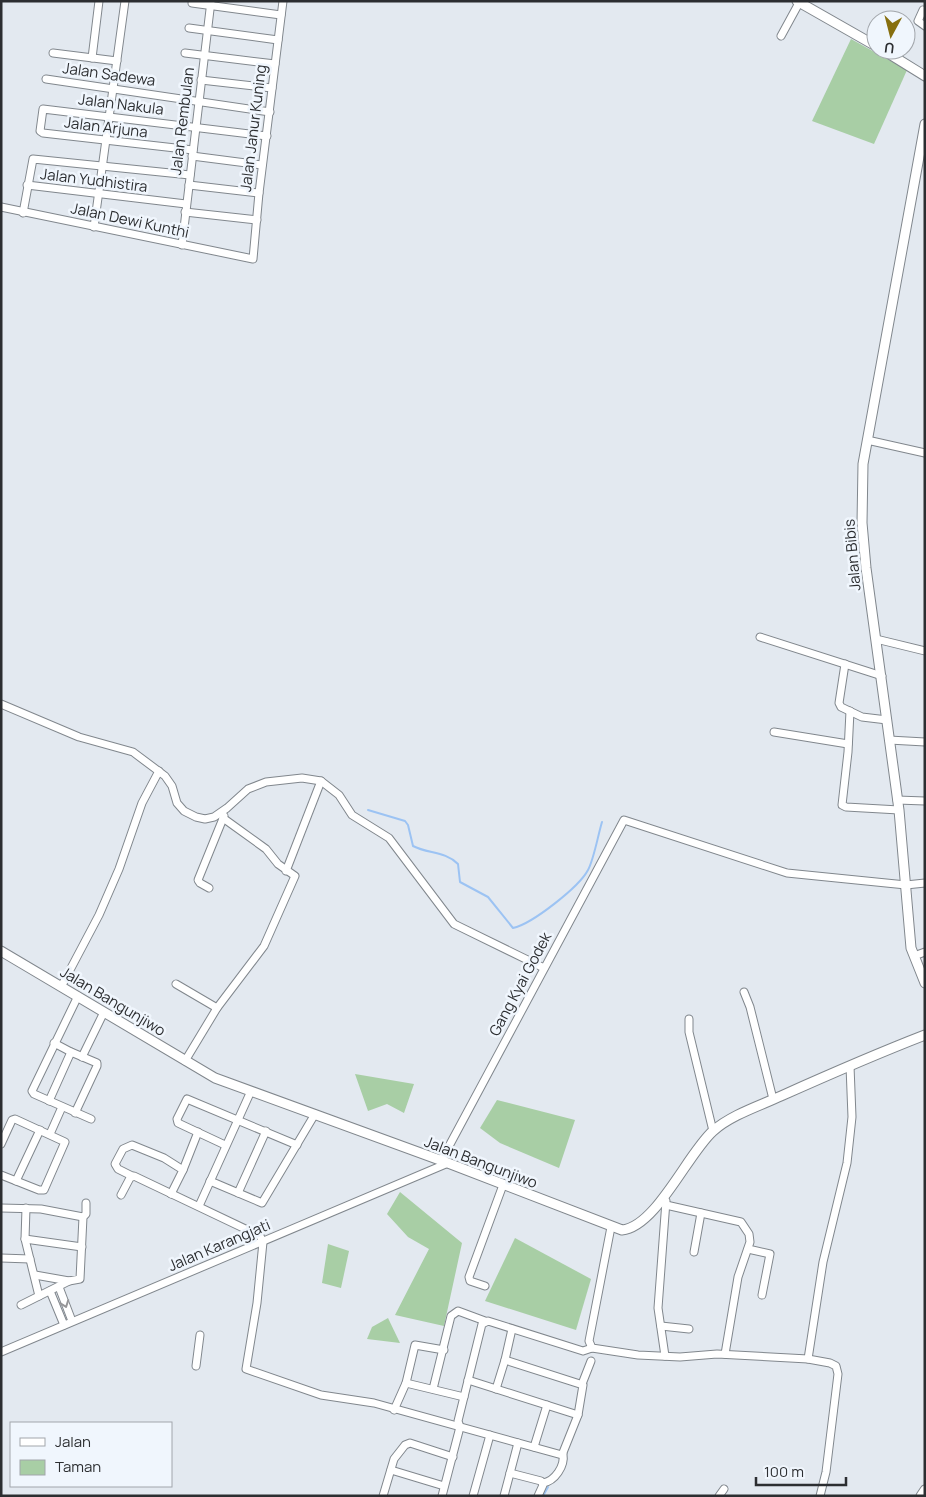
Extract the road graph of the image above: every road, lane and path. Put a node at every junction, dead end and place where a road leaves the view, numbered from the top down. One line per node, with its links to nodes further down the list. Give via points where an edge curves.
1 (99, 1): 18 (street)
2 (125, 1): 20 (street)
3 (283, 1): 8 (street, Jalan Janur Kuning)
4 (798, 2): 12 (street); 14 (main road)
5 (192, 4): 6 (street)
6 (210, 4): 8 (street); 11 (street, Jalan Rembulan)
7 (923, 10): 9 (street, via 918,21)
8 (280, 15): 13 (street, Jalan Janur Kuning)
9 (925, 26)
10 (189, 28): 11 (street)
11 (207, 30): 13 (street); 17 (street, Jalan Rembulan)
12 (781, 36)
13 (278, 40): 21 (street, Jalan Janur Kuning)
14 (866, 40)
15 (185, 52): 17 (street)
16 (54, 53): 18 (street)
17 (204, 55): 21 (street); 24 (street, Jalan Rembulan)
18 (92, 58): 20 (street)
19 (899, 60): 22 (main road)
20 (117, 61): 26 (street)
21 (275, 64): 25 (street, Jalan Janur Kuning)
22 (925, 76)
23 (46, 79): 26 (street, Jalan Sadewa)
24 (201, 80): 25 (street); 27 (street, Jalan Rembulan)
25 (272, 88): 29 (street, Jalan Janur Kuning)
26 (113, 89): 27 (street, Jalan Sadewa); 30 (street)
27 (198, 103): 29 (street, Jalan Sadewa); 32 (street, Jalan Rembulan)
28 (43, 108): 30 (street, Jalan Nakula); 34 (street, Jalan Arjuna, via 42,133)
29 (270, 112): 33 (street, Jalan Janur Kuning)
30 (109, 116): 32 (street, Jalan Nakula); 34 (street)
31 (925, 124): 50 (main road, Jalan Bibis)
32 (196, 128): 33 (street, Jalan Nakula); 35 (street, Jalan Rembulan)
33 (267, 136): 36 (street, Jalan Janur Kuning)
34 (106, 142): 35 (street, Jalan Arjuna); 37 (street)
35 (192, 153): 36 (street, Jalan Arjuna); 38 (street, Jalan Rembulan)
36 (262, 165): 41 (street, Jalan Janur Kuning)
37 (103, 167): 38 (street); 39 (street, Jalan Yudhistira, via 32,159); 42 (street)
38 (190, 175): 40 (street, Jalan Rembulan)
39 (27, 185): 42 (street, Jalan Yudhistira); 45 (street, Jalan Yudhistira)
40 (189, 185): 41 (street); 44 (street, Jalan Rembulan)
41 (258, 193): 46 (street, Jalan Janur Kuning)
42 (99, 195): 44 (street, Jalan Yudhistira); 47 (street)
43 (1, 208): 45 (street, Jalan Dewi Kunthi)
44 (186, 208): 46 (street, Jalan Yudhistira); 48 (street, Jalan Rembulan)
45 (23, 213): 47 (street, Jalan Dewi Kunthi)
46 (257, 220): 49 (street, Jalan Janur Kuning)
47 (94, 227): 48 (street, Jalan Dewi Kunthi)
48 (182, 245): 49 (street, Jalan Dewi Kunthi)
49 (253, 259)
50 (867, 440): 51 (street); 53 (main road, Jalan Bibis, via 863,464 862,523)
51 (925, 453)
52 (760, 637): 55 (street)
53 (876, 639): 54 (street); 56 (main road, Jalan Bibis)
54 (925, 651)
55 (845, 664): 56 (street); 58 (street, via 839,703)
56 (882, 676): 59 (main road, Jalan Bibis)
57 (1, 704): 64 (street, via 79,737 134,752)
58 (850, 711): 59 (street, via 862,717); 63 (street)
59 (887, 720): 61 (main road, Jalan Bibis)
60 (774, 732): 63 (street)
61 (890, 740): 62 (street); 67 (main road, Jalan Bibis)
62 (925, 742)
63 (848, 744): 67 (street, via 842,805)
64 (159, 771): 68 (street, via 172,786 177,803 184,811 205,819); 80 (street, via 142,803 99,915)
65 (321, 781): 68 (street, via 302,778 266,782 248,789); 70 (street); 77 (street, via 339,795 352,815 389,838 454,924)
66 (925, 801): 67 (street)
67 (898, 805): 72 (main road, Jalan Bibis)
68 (227, 808): 69 (street)
69 (224, 818): 70 (street, via 266,849); 73 (street, via 198,880)
70 (286, 871): 83 (street, via 295,876 264,946)
71 (925, 883): 72 (street)
72 (906, 884): 76 (main road, Jalan Bibis); 77 (street, Gang Kyai Godek, via 787,873 624,820)
73 (209, 888)
74 (1, 951): 80 (main road, Jalan Bangunjiwo)
75 (925, 952): 76 (street)
76 (914, 956): 78 (main road, Jalan Bibis)
77 (544, 968): 108 (street, Gang Kyai Godek)
78 (925, 983)
79 (176, 984): 83 (street)
80 (62, 987): 82 (main road, Jalan Bangunjiwo)
81 (744, 992): 93 (street)
82 (78, 996): 84 (main road, Jalan Bangunjiwo); 87 (street)
83 (216, 1008): 90 (street)
84 (104, 1012): 89 (street); 90 (main road, Jalan Bangunjiwo)
85 (689, 1019): 102 (street, via 689,1032)
86 (925, 1035): 91 (main road, Jalan Bangunjiwo)
87 (54, 1043): 88 (street); 94 (street, via 32,1090)
88 (71, 1052): 89 (street); 94 (street)
89 (82, 1057): 96 (street, via 98,1066)
90 (185, 1060): 92 (main road, Jalan Bangunjiwo, via 215,1078)
91 (850, 1066): 93 (main road, Jalan Bangunjiwo); 154 (street, via 852,1117 847,1163 823,1262)
92 (251, 1091): 97 (main road, Jalan Bangunjiwo); 99 (street)
93 (773, 1100): 102 (main road, Jalan Bangunjiwo)
94 (49, 1101): 95 (street)
95 (62, 1107): 96 (street); 104 (street)
96 (75, 1113): 98 (street)
97 (315, 1114): 107 (street); 108 (main road, Jalan Bangunjiwo)
98 (91, 1118)
99 (237, 1118): 101 (street); 103 (street, via 187,1099 177,1122); 106 (street)
100 (40, 1130): 104 (street); 105 (street, via 13,1119); 112 (street)
101 (266, 1131): 107 (street); 115 (street)
102 (713, 1131): 116 (main road, Jalan Bangunjiwo)
103 (198, 1132): 106 (street); 109 (street)
104 (50, 1134): 112 (street, via 65,1142 46,1189 39,1190)
105 (1, 1144)
106 (225, 1145): 113 (street)
107 (297, 1145): 115 (street, via 262,1203)
108 (445, 1162): 114 (main road, Jalan Bangunjiwo); 128 (street, Jalan Karangjati)
109 (183, 1170): 111 (street, via 139,1146 128,1145 115,1164); 117 (street)
110 (1, 1175): 112 (street)
111 (132, 1176): 117 (street); 118 (street)
112 (16, 1181)
113 (210, 1181): 115 (street); 121 (street)
114 (503, 1185): 126 (main road, Jalan Bangunjiwo); 136 (street, via 469,1277 470,1281)
115 (238, 1193)
116 (666, 1193): 120 (street); 126 (main road, Jalan Bangunjiwo, via 636,1226 622,1230)
117 (171, 1194): 121 (street)
118 (121, 1196)
119 (86, 1203): 125 (street)
120 (666, 1205): 124 (street); 145 (street, via 658,1308)
121 (199, 1206): 128 (street, via 255,1231)
122 (1, 1208): 123 (street)
123 (26, 1208): 125 (street); 127 (street)
124 (701, 1213): 130 (street, via 741,1222 750,1238); 131 (street)
125 (83, 1218): 129 (street)
126 (611, 1227): 149 (street, via 589,1341)
127 (25, 1239): 129 (street); 133 (street)
128 (262, 1242): 142 (street, Jalan Karangjati); 165 (street, via 257,1303 246,1369 321,1395 374,1403)
129 (82, 1248): 135 (street, via 80,1278)
130 (748, 1249): 139 (street, via 770,1253); 152 (street, via 738,1278)
131 (694, 1252)
132 (1, 1258): 133 (street)
133 (30, 1258): 134 (street)
134 (35, 1275): 135 (street); 140 (street)
135 (69, 1281): 137 (street)
136 (484, 1286)
137 (59, 1287): 138 (street); 142 (street, one-way to 142)
138 (50, 1291): 140 (street); 144 (street)
139 (762, 1295)
140 (39, 1296): 141 (street)
141 (21, 1305)
142 (72, 1321): 144 (street, Jalan Karangjati)
143 (485, 1321): 146 (street); 150 (street, via 456,1312 452,1316); 158 (street, via 481,1325)
144 (64, 1325): 151 (street, Jalan Karangjati)
145 (661, 1326): 147 (street); 153 (street)
146 (512, 1329): 149 (street, via 583,1351); 155 (street)
147 (689, 1329)
148 (200, 1335): 157 (street)
149 (592, 1348): 153 (street)
150 (444, 1350): 159 (street, via 416,1344); 162 (street)
151 (1, 1352)
152 (725, 1354): 153 (street); 154 (street)
153 (665, 1356)
154 (808, 1359): 185 (street, via 835,1364 838,1369 826,1472)
155 (505, 1360): 160 (street); 161 (street)
156 (591, 1361): 160 (street)
157 (196, 1366)
158 (468, 1380): 161 (street); 163 (street)
159 (406, 1382): 162 (street); 165 (street)
160 (582, 1384): 166 (street)
161 (496, 1389): 164 (street)
162 (433, 1390): 163 (street)
163 (464, 1397): 167 (street, via 458,1422)
164 (547, 1405): 166 (street); 170 (street)
165 (394, 1410): 167 (street)
166 (578, 1415): 171 (street)
167 (460, 1427): 168 (street); 172 (street)
168 (490, 1436): 169 (street); 181 (street)
169 (518, 1443): 170 (street); 174 (street)
170 (534, 1447): 171 (street)
171 (563, 1454): 175 (street, via 564,1461 554,1478)
172 (453, 1456): 173 (street, via 407,1443 394,1459); 176 (street)
173 (391, 1470): 176 (street); 179 (street)
174 (510, 1473): 175 (street); 182 (street)
175 (543, 1483): 183 (street)
176 (444, 1486): 180 (street)
177 (724, 1489): 184 (street)
178 (925, 1490): 186 (main road)
179 (383, 1496)
180 (442, 1496)
181 (473, 1496)
182 (504, 1496)
183 (538, 1496)
184 (719, 1496)
185 (820, 1496)
186 (921, 1496)

